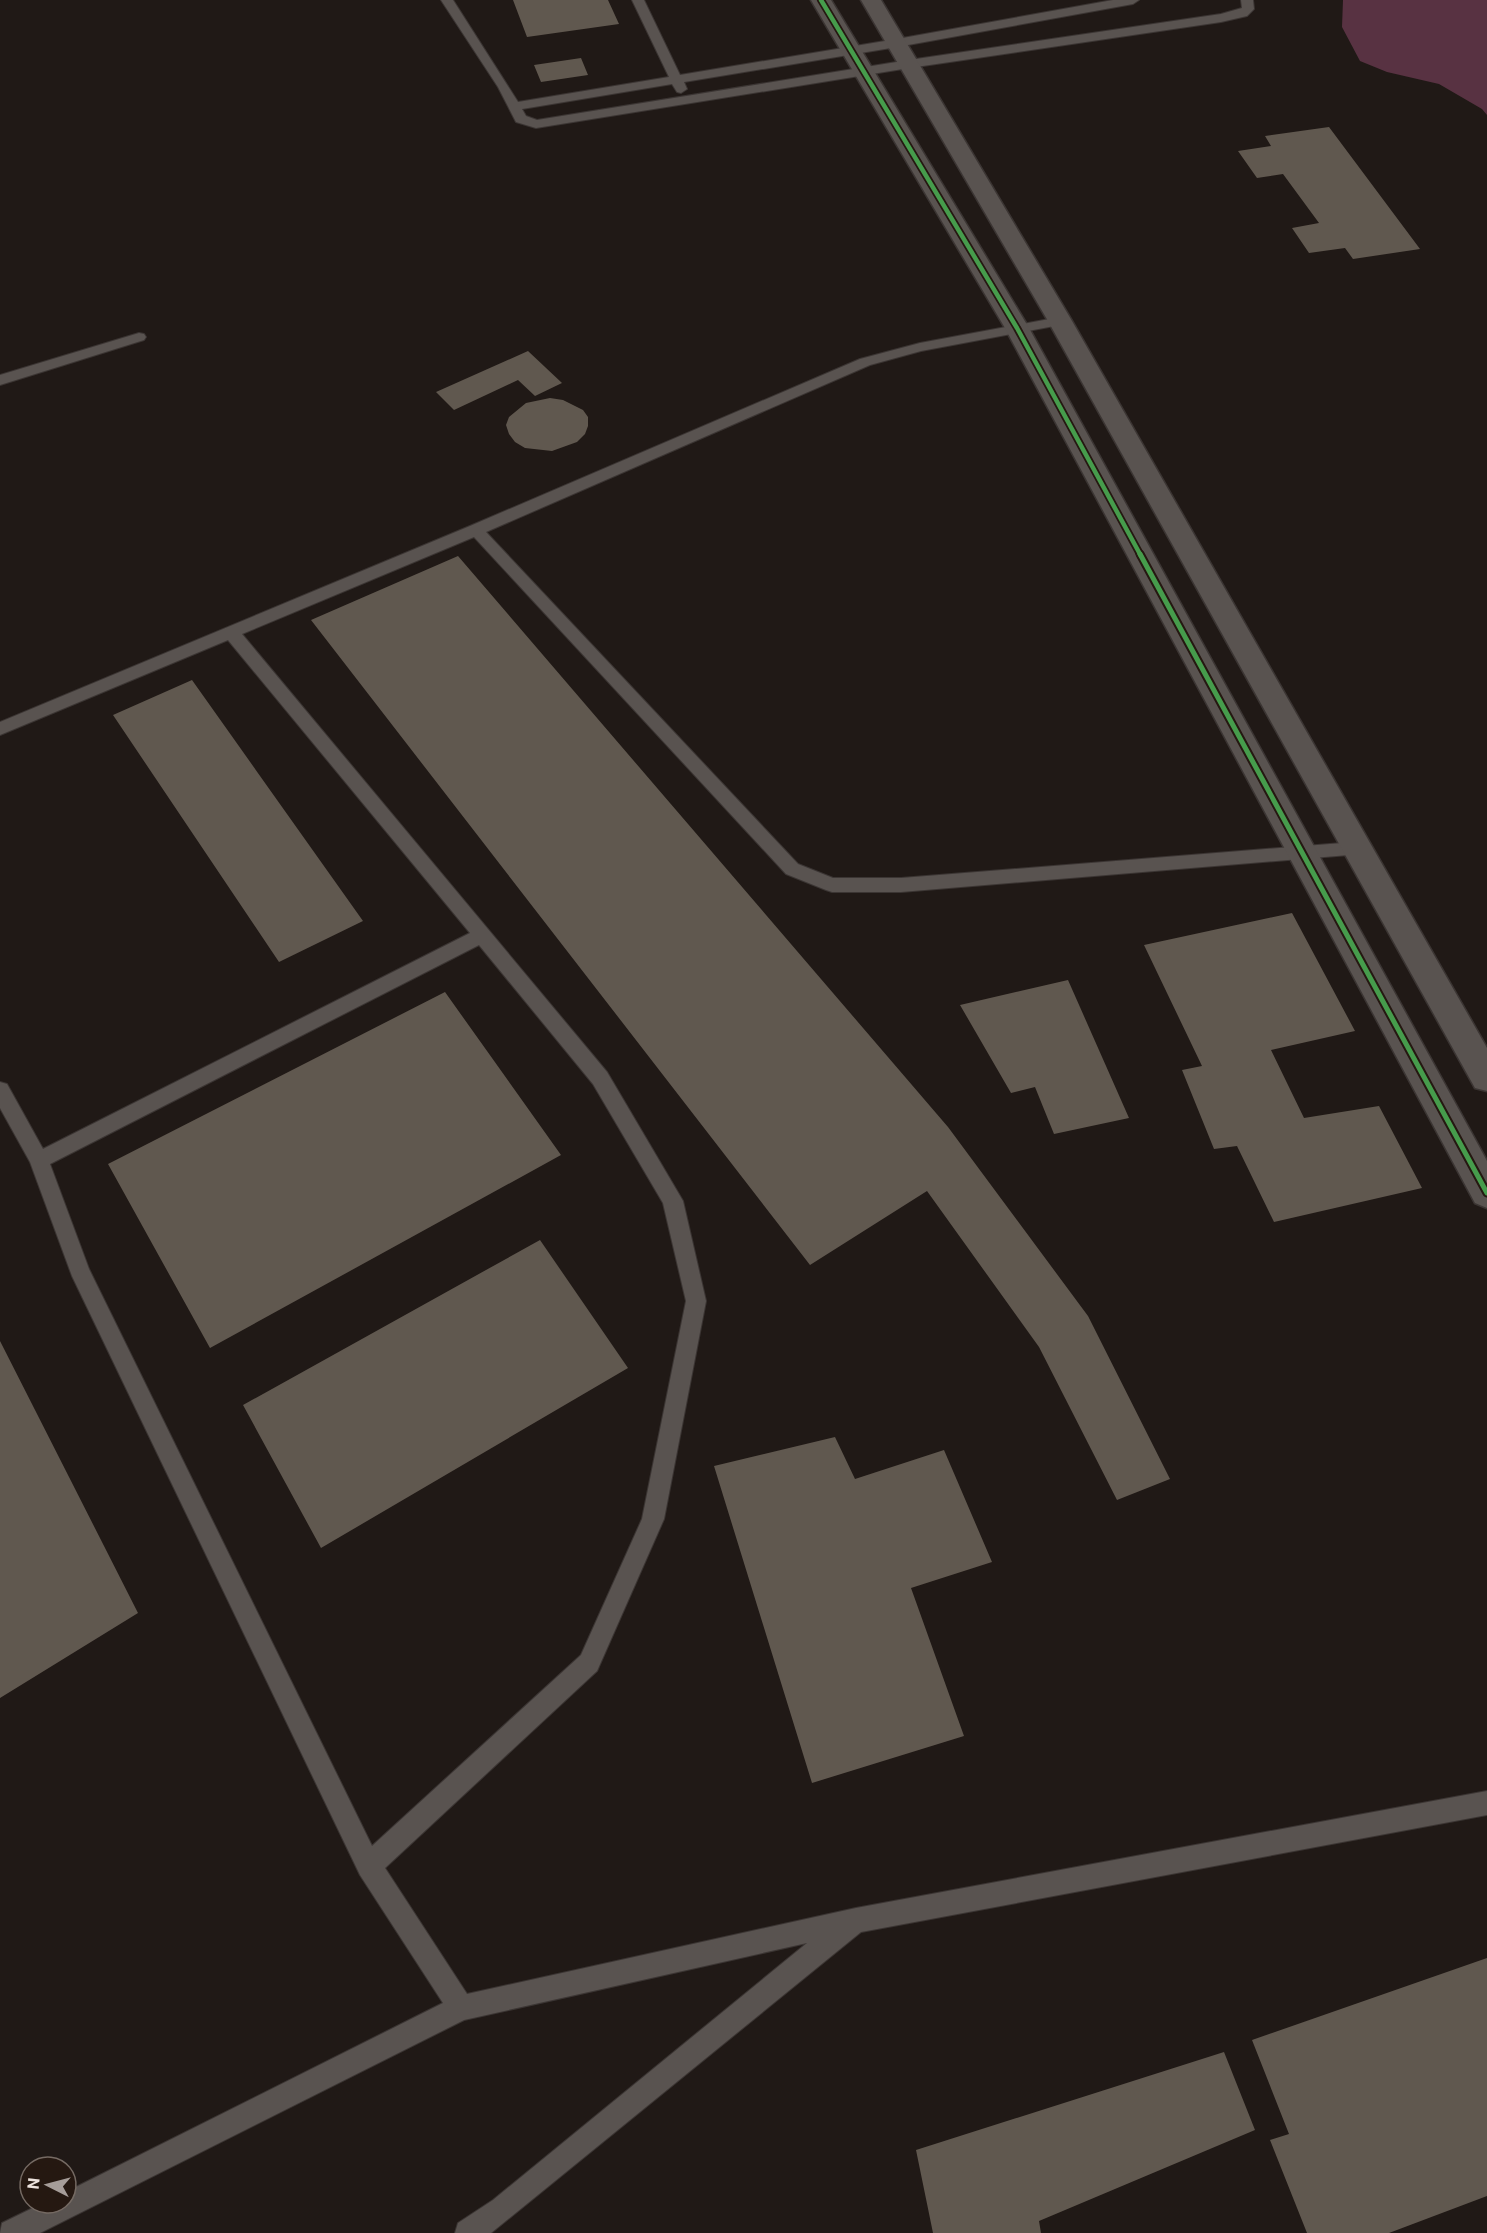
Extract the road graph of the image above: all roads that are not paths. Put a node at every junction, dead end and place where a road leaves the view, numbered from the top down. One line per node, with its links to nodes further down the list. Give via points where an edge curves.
1 (447, 0): 11 (lane)
2 (638, 0): 9 (lane)
3 (820, 0): 8 (street)
4 (872, 0): 7 (street)
5 (1133, 0): 7 (lane)
6 (1247, 0): 7 (lane, via 1248,9 1243,13 1221,18)
7 (903, 53): 8 (lane); 8 (lane); 12 (street)
8 (856, 61): 9 (lane); 10 (lane); 13 (street)
9 (675, 78): 10 (lane); 11 (lane)
10 (687, 100): 11 (lane, via 536,124 521,119)
11 (514, 106)
12 (1060, 321): 13 (lane); 19 (street)
13 (1017, 328): 16 (lane, via 865,362); 20 (street)
14 (139, 337): 15 (lane)
15 (0, 380)
16 (476, 530): 17 (lane); 20 (lane, via 792,868 832,885 901,885)
17 (231, 632): 18 (lane); 21 (lane)
18 (0, 729)
19 (1356, 849): 20 (lane); 22 (street)
20 (1301, 852): 25 (street)
21 (481, 936): 24 (lane); 27 (lane, via 600,1078 673,1201 696,1301 653,1519 589,1663)
22 (1487, 1078)
23 (0, 1090): 24 (lane)
24 (39, 1160): 27 (lane, via 79,1270)
25 (1487, 1193)
26 (1487, 1803): 28 (lane)
27 (369, 1866): 29 (lane)
28 (856, 1920): 29 (lane); 31 (lane)
29 (461, 2008): 30 (lane)
30 (12, 2233)
31 (468, 2233)

